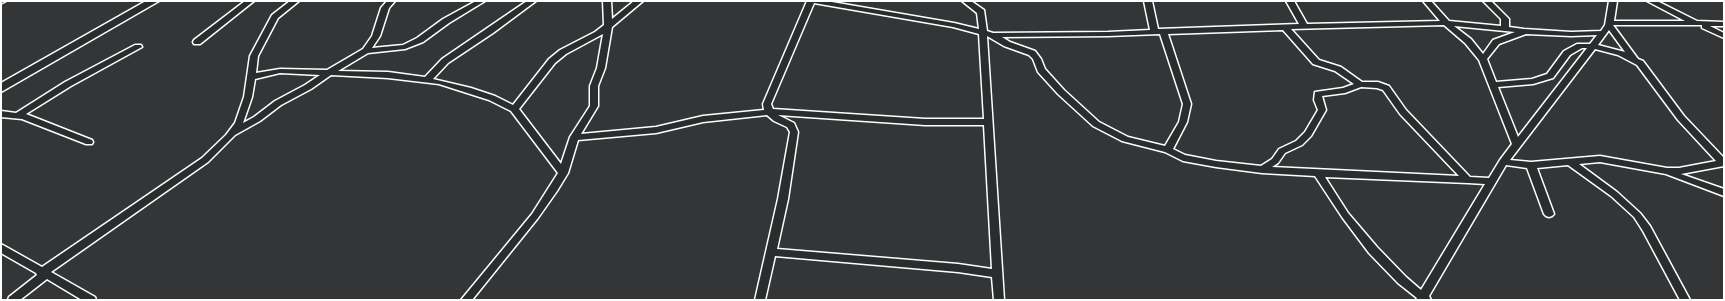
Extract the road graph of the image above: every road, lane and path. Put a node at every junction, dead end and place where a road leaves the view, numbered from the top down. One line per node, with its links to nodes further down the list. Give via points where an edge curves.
1 (154, 1): 43 (street)
2 (250, 1): 32 (street)
3 (295, 1): 39 (street, via 274,17 254,56)
4 (390, 1): 35 (street, via 385,8 376,36)
5 (481, 1): 35 (street, via 412,44 393,50)
6 (532, 1): 40 (street, via 445,61)
7 (607, 1): 22 (street)
8 (639, 1): 22 (street)
9 (812, 1): 28 (street, via 954,25); 45 (street, via 767,104)
10 (966, 1): 28 (street, via 982,6)
11 (1148, 1): 25 (street)
12 (1290, 1): 21 (street)
13 (1427, 1): 17 (street)
14 (1487, 1): 24 (street, via 1505,20)
15 (1613, 1): 18 (street)
16 (1651, 1): 19 (street)
17 (1446, 24): 21 (street); 24 (street); 36 (street, via 1468,41)
18 (1609, 24): 19 (street); 29 (street); 37 (street)
19 (1699, 24): 20 (street); 31 (street)
20 (1724, 24)
21 (1304, 26): 23 (street)
22 (608, 27): 44 (street, via 552,61); 50 (street, via 601,68 594,86 594,106)
23 (1285, 27): 26 (street); 41 (street, via 1316,62 1338,69)
24 (1505, 29): 27 (street)
25 (1154, 31): 26 (street); 30 (street)
26 (1163, 31): 53 (street, via 1187,104 1183,122)
27 (1524, 31): 29 (street); 36 (street, via 1496,42)
28 (983, 33): 30 (street); 48 (street)
29 (1602, 33): 33 (street)
30 (993, 35): 53 (street, via 1007,44 1032,53 1041,70 1096,124 1125,139)
31 (1724, 36)
32 (197, 42)
33 (1592, 46): 37 (street, via 1621,53); 42 (street, via 1573,49 1550,76 1543,79); 52 (street)
34 (138, 47): 47 (street)
35 (366, 51): 38 (street)
36 (1483, 59): 42 (street)
37 (1635, 60): 56 (street, via 1640,63 1685,123)
38 (330, 72): 39 (street, via 280,71); 40 (street); 49 (street)
39 (250, 77): 49 (street, via 248,97)
40 (426, 80): 44 (street, via 468,90)
41 (1360, 84): 58 (street, via 1345,90 1318,94 1322,110 1308,134 1299,143 1282,151 1275,161); 62 (street, via 1386,88 1403,112)
42 (1494, 85): 52 (street)
43 (1, 88)
44 (514, 109): 60 (street)
45 (768, 112): 48 (street, via 924,122); 50 (street, via 709,118 656,130); 67 (street, via 791,125 794,132)
46 (1, 114): 47 (street)
47 (18, 115): 51 (street)
48 (988, 122): 69 (street)
49 (234, 132): 68 (street, via 205,160)
50 (574, 137): 60 (street)
51 (89, 142)
52 (1516, 143): 55 (street)
53 (1168, 150): 58 (street, via 1192,160)
54 (1568, 161): 57 (street); 59 (street, via 1600,159); 76 (street, via 1614,194 1637,215 1648,229)
55 (1503, 162): 57 (street); 63 (street)
56 (1724, 163): 59 (street)
57 (1532, 165): 65 (street)
58 (1262, 170): 61 (street)
59 (1667, 171): 64 (street)
60 (563, 173): 72 (street, via 535,216)
61 (1318, 174): 62 (street); 75 (street, via 1345,216 1373,250)
62 (1468, 180): 63 (street)
63 (1492, 181): 75 (street)
64 (1724, 193)
65 (1549, 214)
66 (1, 248): 68 (street)
67 (772, 252): 69 (street, via 958,268); 73 (street)
68 (43, 274): 70 (street); 71 (street)
69 (996, 274): 74 (street)
70 (14, 300)
71 (91, 300)
72 (466, 300)
73 (760, 300)
74 (998, 300)
75 (1423, 300)
76 (1685, 300)

